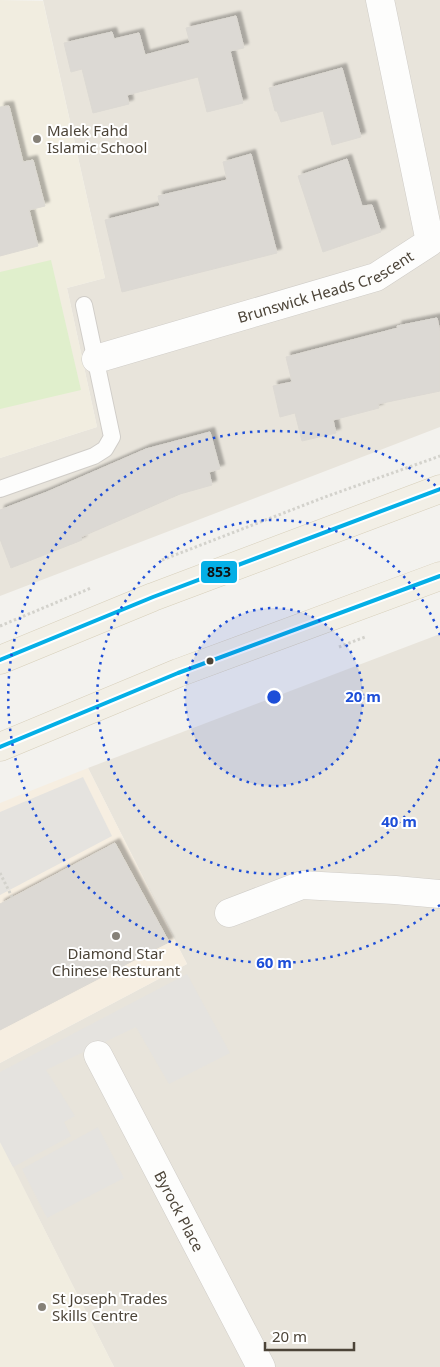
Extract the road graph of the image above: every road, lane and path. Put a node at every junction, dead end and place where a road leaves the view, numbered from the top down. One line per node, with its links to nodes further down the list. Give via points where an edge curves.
1 (380, 0): 3 (street, Brunswick Heads Crescent, via 430,242 376,277)
2 (84, 305): 3 (lane)
3 (96, 360): 4 (lane, via 112,437 108,445 94,456)
4 (0, 489)
5 (440, 489): 7 (main road, via 154,597)
6 (440, 576): 8 (main road, via 178,673)
7 (0, 660)
8 (0, 747)
9 (0, 873): 11 (path)
10 (440, 894): 12 (street, via 302,885)
11 (12, 897)
12 (229, 913)
13 (98, 1055): 14 (street, Byrock Place)
14 (261, 1367)

